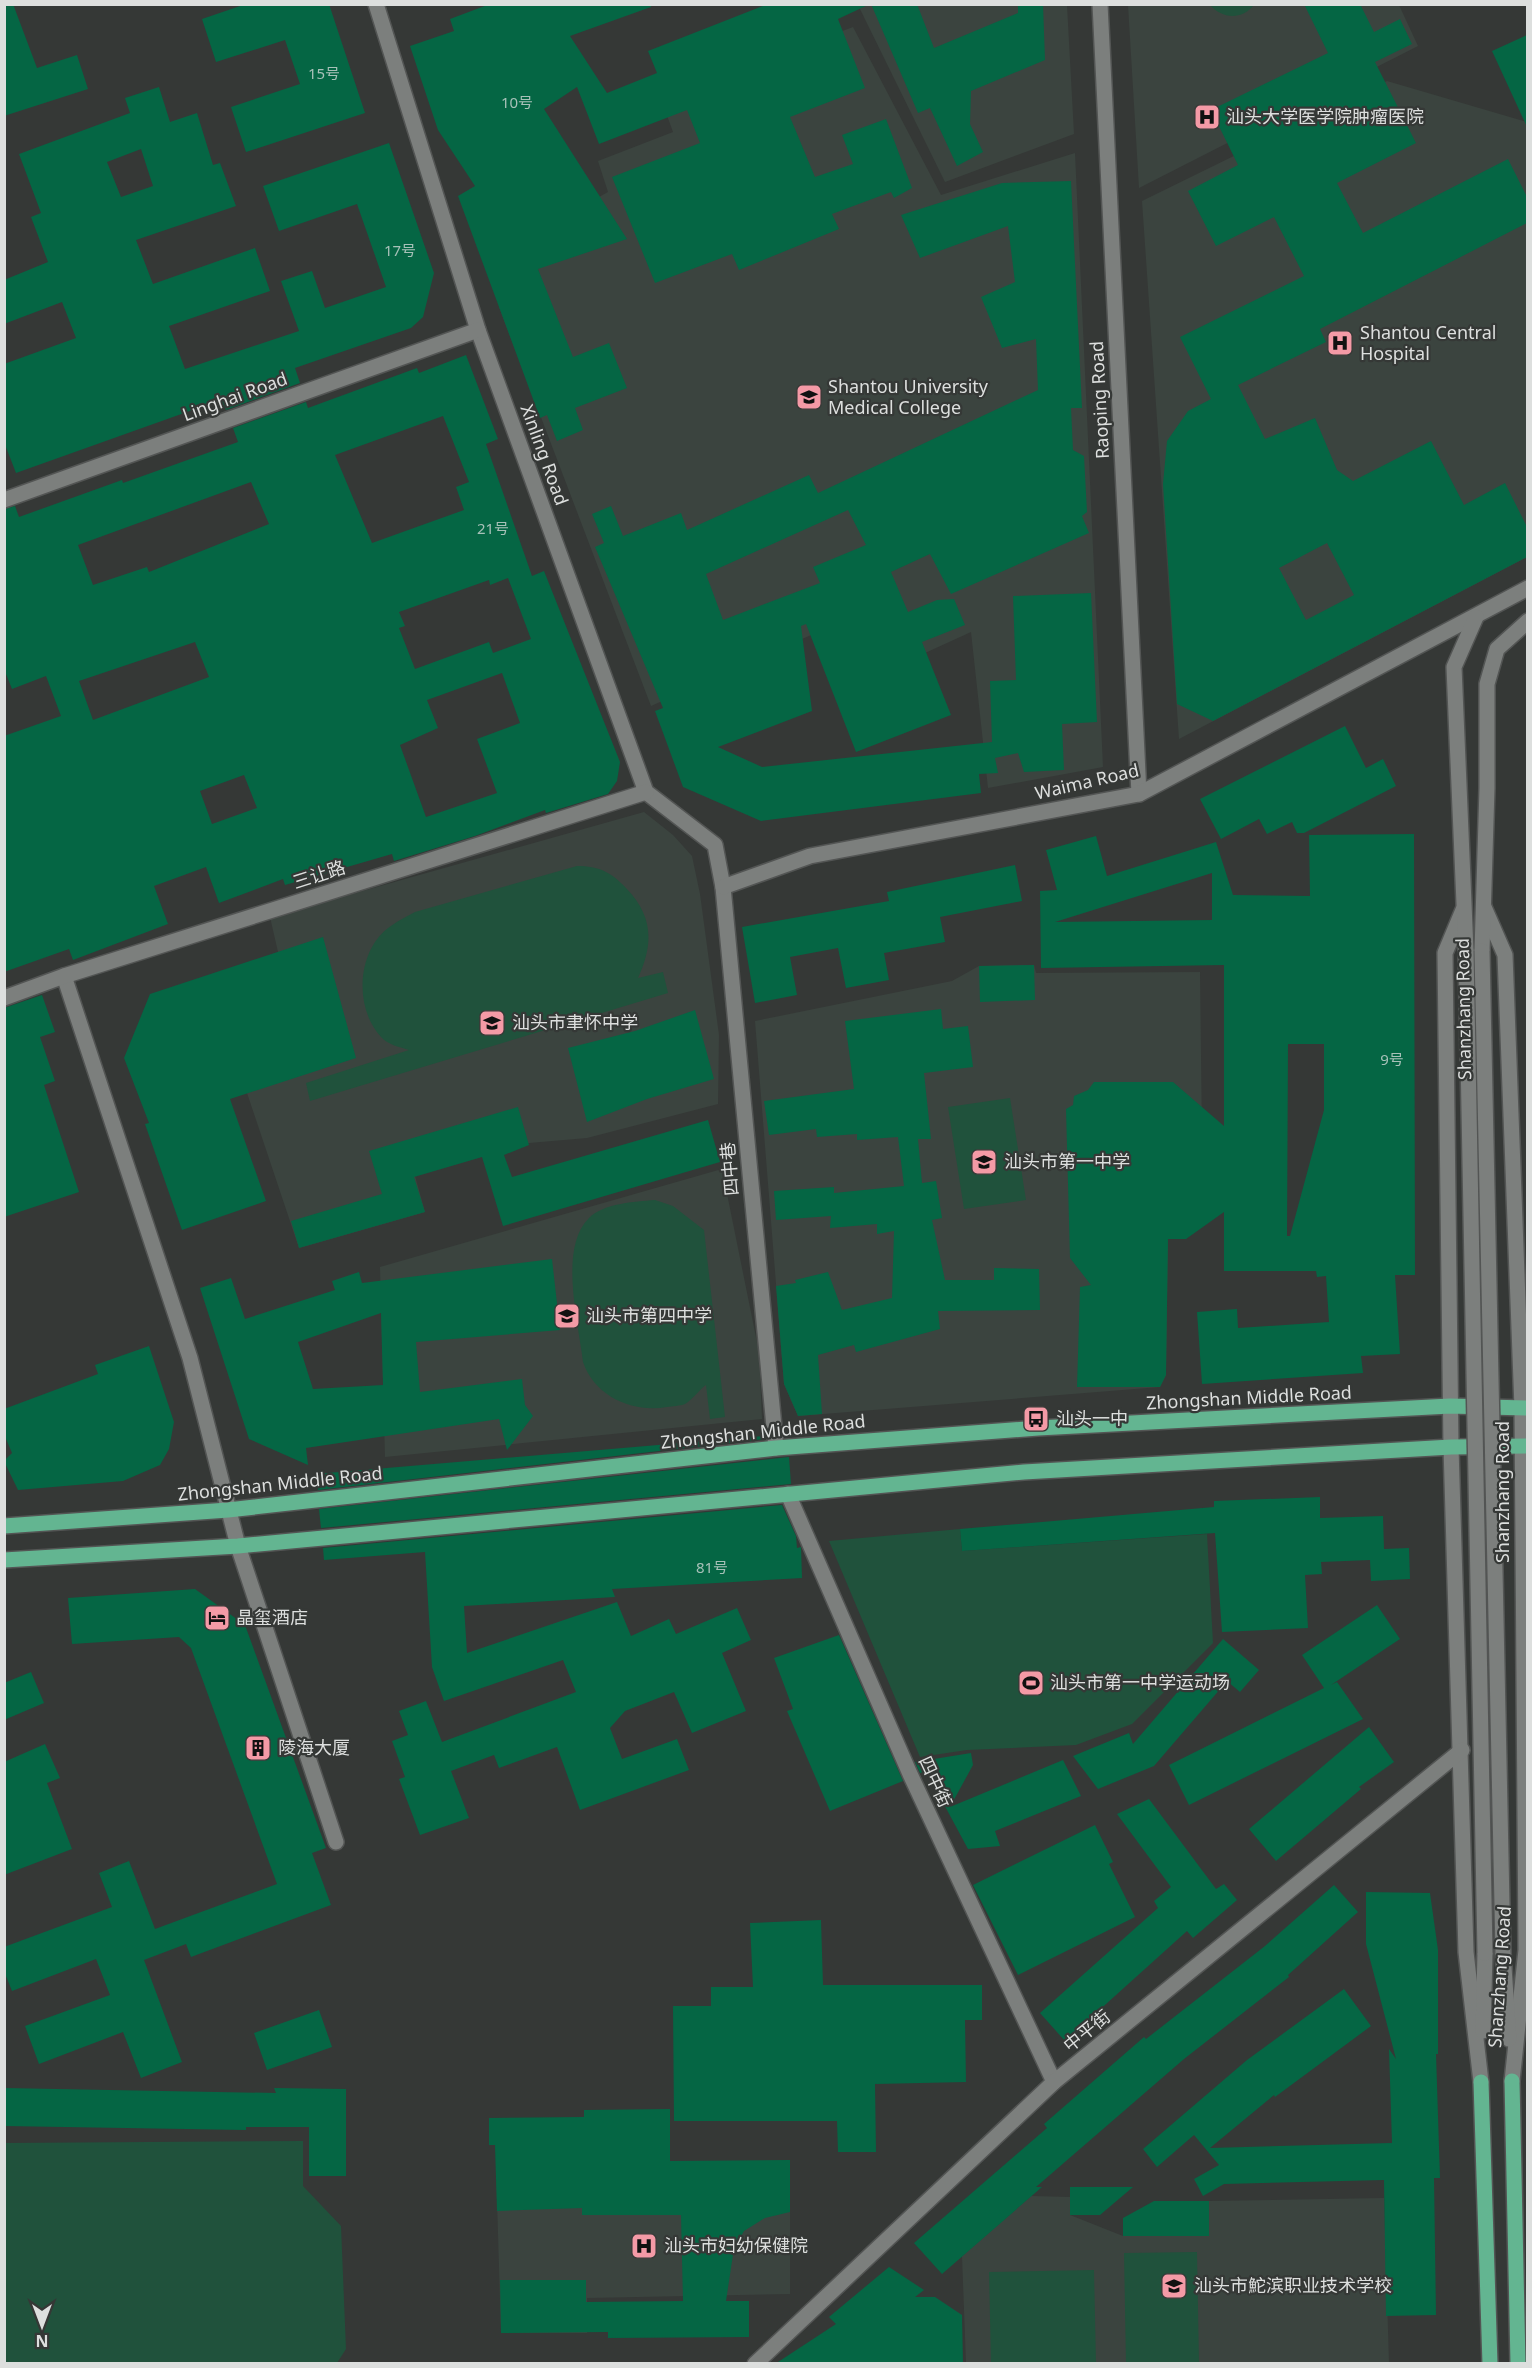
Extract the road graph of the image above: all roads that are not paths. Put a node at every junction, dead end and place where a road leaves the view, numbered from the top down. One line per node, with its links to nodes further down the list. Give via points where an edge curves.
1 (376, 4): 3 (street, Xinling Road)
2 (1100, 4): 9 (street, Raoping Road)
3 (478, 330): 4 (street, Linghai Road); 8 (street, Xinling Road)
4 (4, 500)
5 (1527, 588): 6 (street, Waima Road)
6 (1476, 617): 9 (street, Waima Road); 12 (street, Shanzhang Road, via 1454,667)
7 (1526, 622): 11 (street, Shanzhang Road, via 1497,649 1487,684)
8 (646, 792): 10 (street, via 715,845); 13 (street, 三让路)
9 (1139, 794): 10 (street, Waima Road, via 810,856)
10 (723, 887): 19 (street, 四中巷)
11 (1484, 907): 16 (street, Shanzhang Road, via 1505,955); 28 (street, Shanzhang Road, bridge, via 1503,1953)
12 (1463, 910): 15 (street, Shanzhang Road, via 1446,953); 30 (street, Shanzhang Road, bridge, via 1485,1953)
13 (64, 976): 14 (street, 三让路); 21 (street, via 190,1358)
14 (4, 998)
15 (1450, 1406): 16 (main road, Zhongshan Middle Road); 18 (street, Shanzhang Road); 19 (main road, Zhongshan Middle Road, via 1038,1428)
16 (1525, 1408): 17 (street, Shanzhang Road)
17 (1525, 1446): 18 (main road); 27 (street, Shanzhang Road)
18 (1451, 1447): 20 (main road, via 1024,1472); 25 (street, Shanzhang Road)
19 (776, 1448): 21 (main road, Zhongshan Middle Road)
20 (788, 1494): 23 (main road); 29 (street, 四中街, via 910,1774)
21 (228, 1510): 22 (main road, Zhongshan Middle Road); 23 (street)
22 (4, 1526)
23 (238, 1546): 24 (main road); 26 (street)
24 (4, 1560)
25 (1462, 1750): 29 (street, 中平街); 30 (street, Shanzhang Road, via 1466,1952)
26 (336, 1842)
27 (1526, 1874): 28 (street, Shanzhang Road, via 1526,1950)
28 (1512, 2081): 33 (main road, Shanzhang Road)
29 (1054, 2082): 31 (street, 中平街)
30 (1481, 2082): 32 (main road, Shanzhang Road)
31 (755, 2364)
32 (1490, 2364)
33 (1518, 2364)

